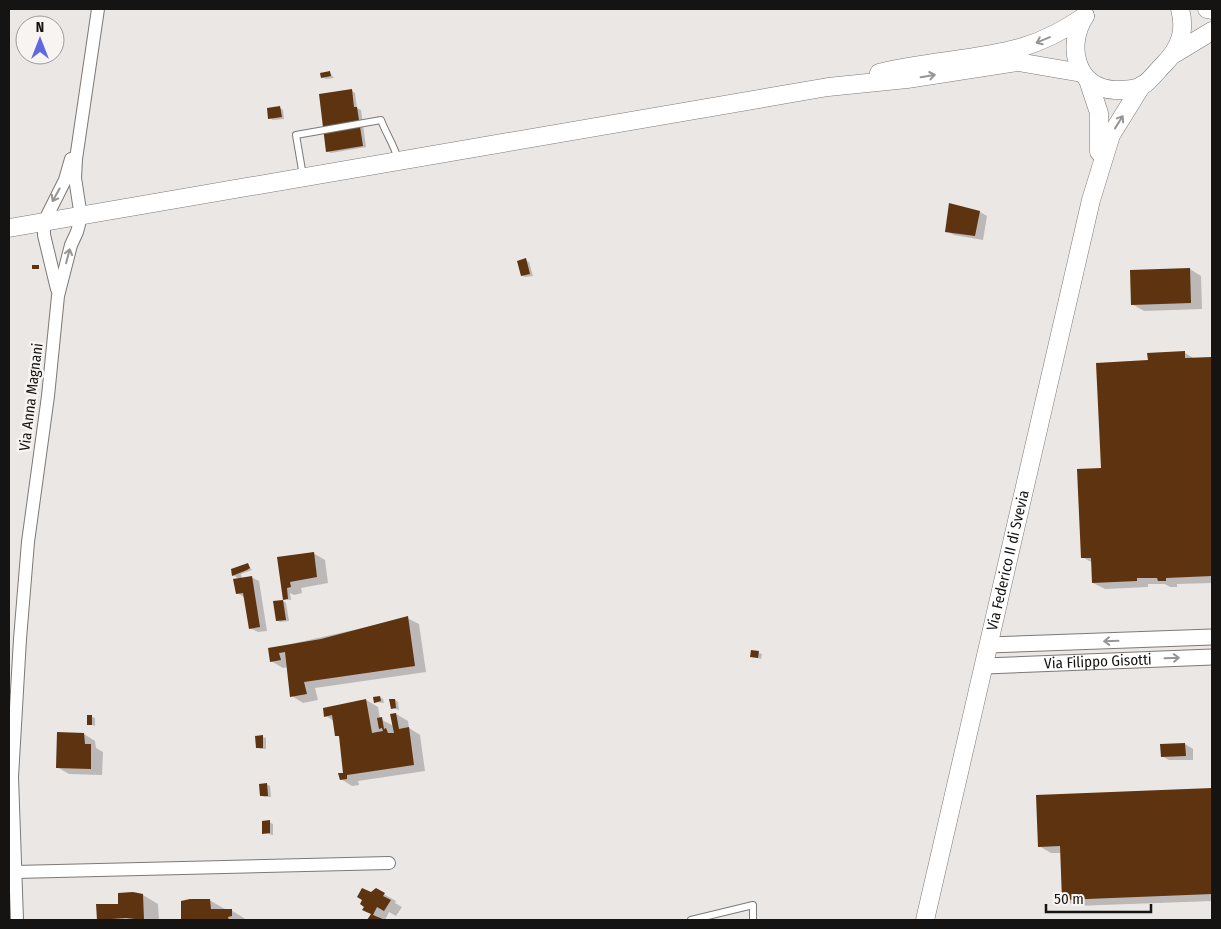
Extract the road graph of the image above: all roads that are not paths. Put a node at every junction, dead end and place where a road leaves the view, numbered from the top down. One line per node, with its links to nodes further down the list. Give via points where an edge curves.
1 (98, 9): 11 (street)
2 (1180, 9): 7 (main road, via 1182,36)
3 (1207, 9): 4 (main road)
4 (1212, 10)
5 (1089, 12): 8 (main road, via 1078,29 1074,50); 10 (main road, one-way to 10, via 1053,35 1022,48 904,67)
6 (1212, 31): 7 (main road)
7 (1173, 54): 9 (main road)
8 (1085, 76): 9 (main road, via 1112,90); 10 (main road, one-way to 8, via 1018,62); 14 (main road, via 1099,113 1101,131)
9 (1142, 85): 14 (main road, one-way to 9, via 1111,135)
10 (828, 87): 12 (main road)
11 (78, 135): 15 (street, via 75,178); 16 (street, one-way to 16, via 65,180)
12 (398, 161): 13 (main road); 13 (lane, via 381,120 296,135)
13 (304, 178): 15 (main road)
14 (1091, 200): 20 (main road, Via Federico II di Svevia)
15 (81, 217): 16 (main road); 18 (street, Via Anna Magnani, one-way to 15)
16 (44, 222): 17 (main road); 18 (street, Via Anna Magnani)
17 (9, 228)
18 (58, 296): 24 (street, Via Anna Magnani, via 28,542 20,639 12,776)
19 (1212, 637): 20 (street, Via Filippo Gisotti, one-way to 20)
20 (988, 645): 22 (main road, Via Federico II di Svevia)
21 (1212, 656): 22 (street, Via Filippo Gisotti, one-way to 21)
22 (984, 666): 28 (main road, Via Federico II di Svevia)
23 (388, 862): 24 (street)
24 (15, 872): 25 (street, Via Anna Magnani)
25 (17, 920)
26 (691, 920): 27 (lane, via 753,905)
27 (753, 920)
28 (925, 920)

